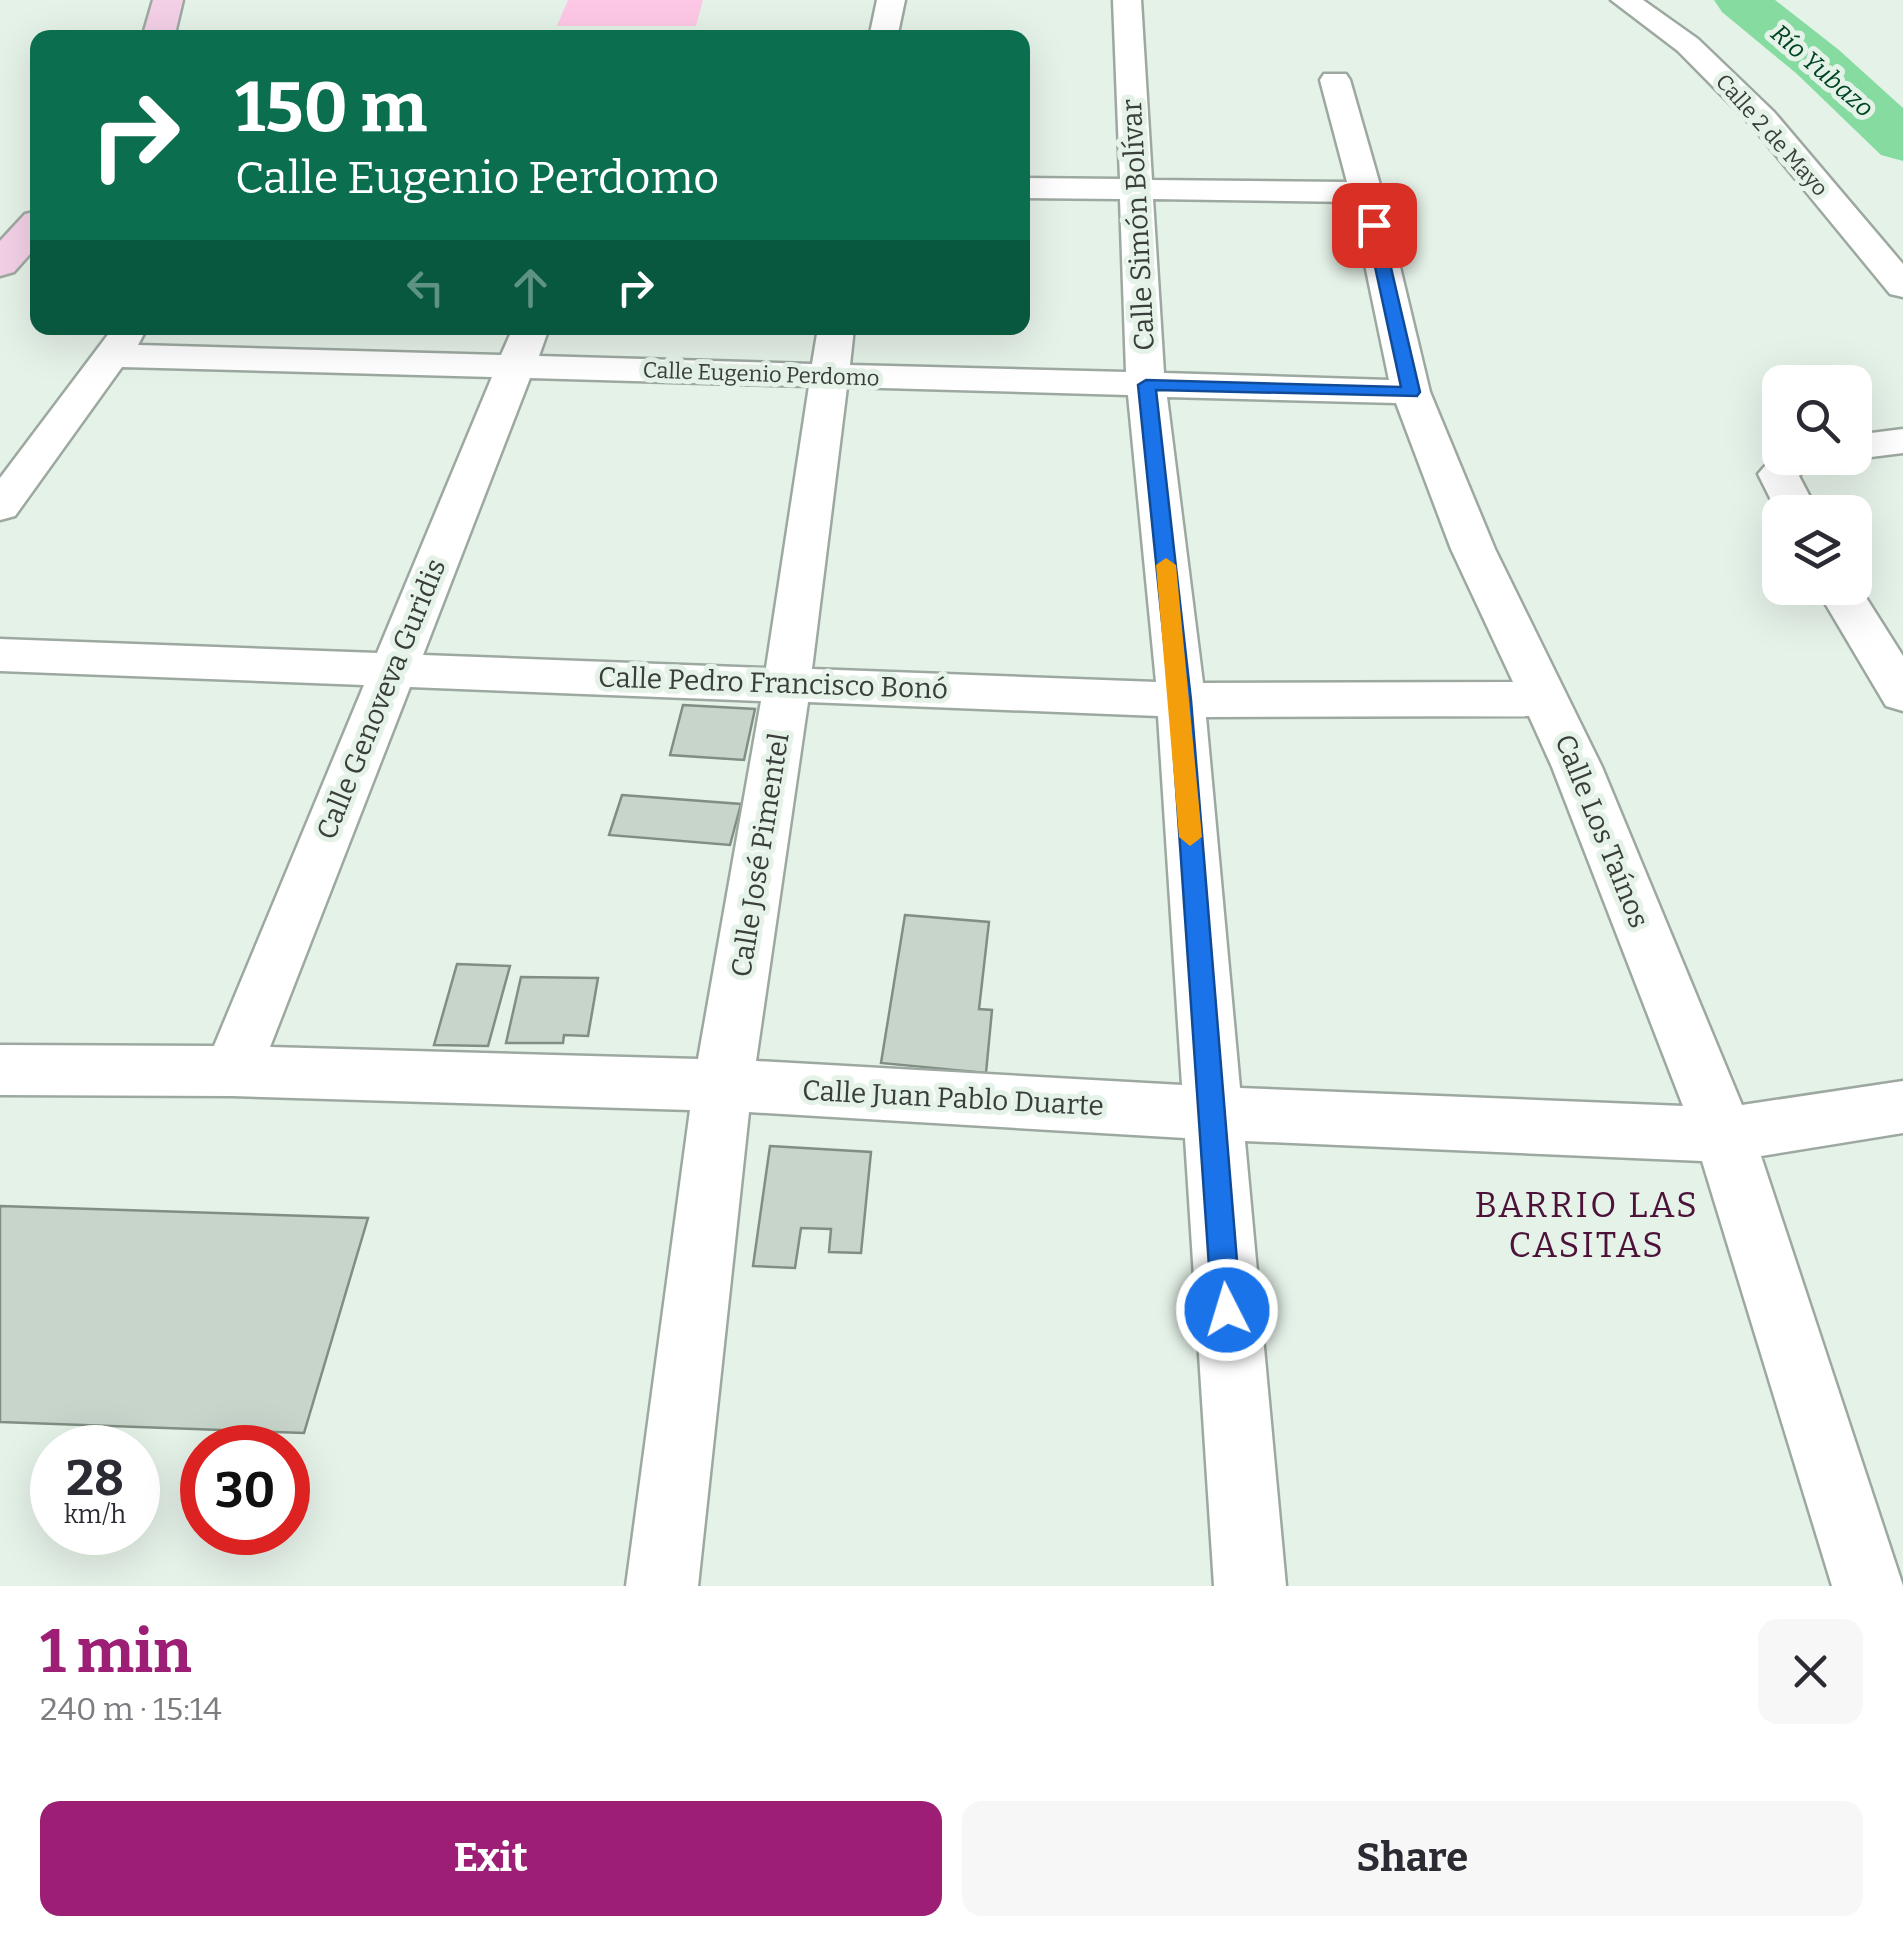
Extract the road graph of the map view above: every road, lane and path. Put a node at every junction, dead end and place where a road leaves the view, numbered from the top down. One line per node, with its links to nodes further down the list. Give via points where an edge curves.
1 (168, 0): 5 (main road)
2 (891, 0): 6 (street)
3 (1127, 0): 9 (street, Calle Simón Bolívar)
4 (1625, 0): 13 (street, Calle 2 de Mayo, via 1688,45 1763,120)
5 (160, 30)
6 (885, 30)
7 (1336, 80): 10 (street, Calle Los Taínos)
8 (1030, 188): 9 (street)
9 (1136, 189): 10 (street); 18 (street, Calle Simón Bolívar)
10 (1366, 192): 19 (street, Calle Los Taínos)
11 (30, 231): 12 (main road)
12 (0, 264)
13 (1903, 286)
14 (835, 335): 17 (street, Calle José Pimentel)
15 (121, 342): 16 (street, Calle Eugenio Perdomo); 22 (street)
16 (523, 346): 17 (street, Calle Eugenio Perdomo); 25 (street, Calle Genoveva Guridis)
17 (829, 377): 18 (street, Calle Eugenio Perdomo); 26 (street, Calle José Pimentel)
18 (1146, 385): 19 (street, Calle Eugenio Perdomo); 29 (street, Calle Simón Bolívar)
19 (1411, 392): 28 (street, Calle Los Taínos, via 1473,550)
20 (1903, 441): 21 (street)
21 (1872, 444)
22 (0, 507)
23 (1848, 605): 27 (street)
24 (0, 655): 25 (street, Calle Pedro Francisco Bonó)
25 (393, 668): 26 (street, Calle Pedro Francisco Bonó); 31 (street, Calle Genoveva Guridis)
26 (787, 684): 29 (street, Calle Pedro Francisco Bonó); 32 (street, Calle José Pimentel)
27 (1903, 694)
28 (1546, 699): 29 (street, Calle Pedro Francisco Bonó); 35 (street, Calle Los Taínos)
29 (1180, 700): 34 (street, Calle Simón Bolívar)
30 (0, 1070): 31 (street, Calle Juan Pablo Duarte)
31 (232, 1071): 32 (street, Calle Juan Pablo Duarte)
32 (723, 1085): 34 (street, Calle Juan Pablo Duarte); 36 (street, Calle José Pimentel)
33 (1903, 1107): 35 (street, Calle Juan Pablo Duarte)
34 (1210, 1113): 35 (street, Calle Juan Pablo Duarte); 37 (street, Calle Simón Bolívar)
35 (1724, 1135): 38 (street, Calle Los Taínos)
36 (662, 1586)
37 (1250, 1586)
38 (1868, 1586)

